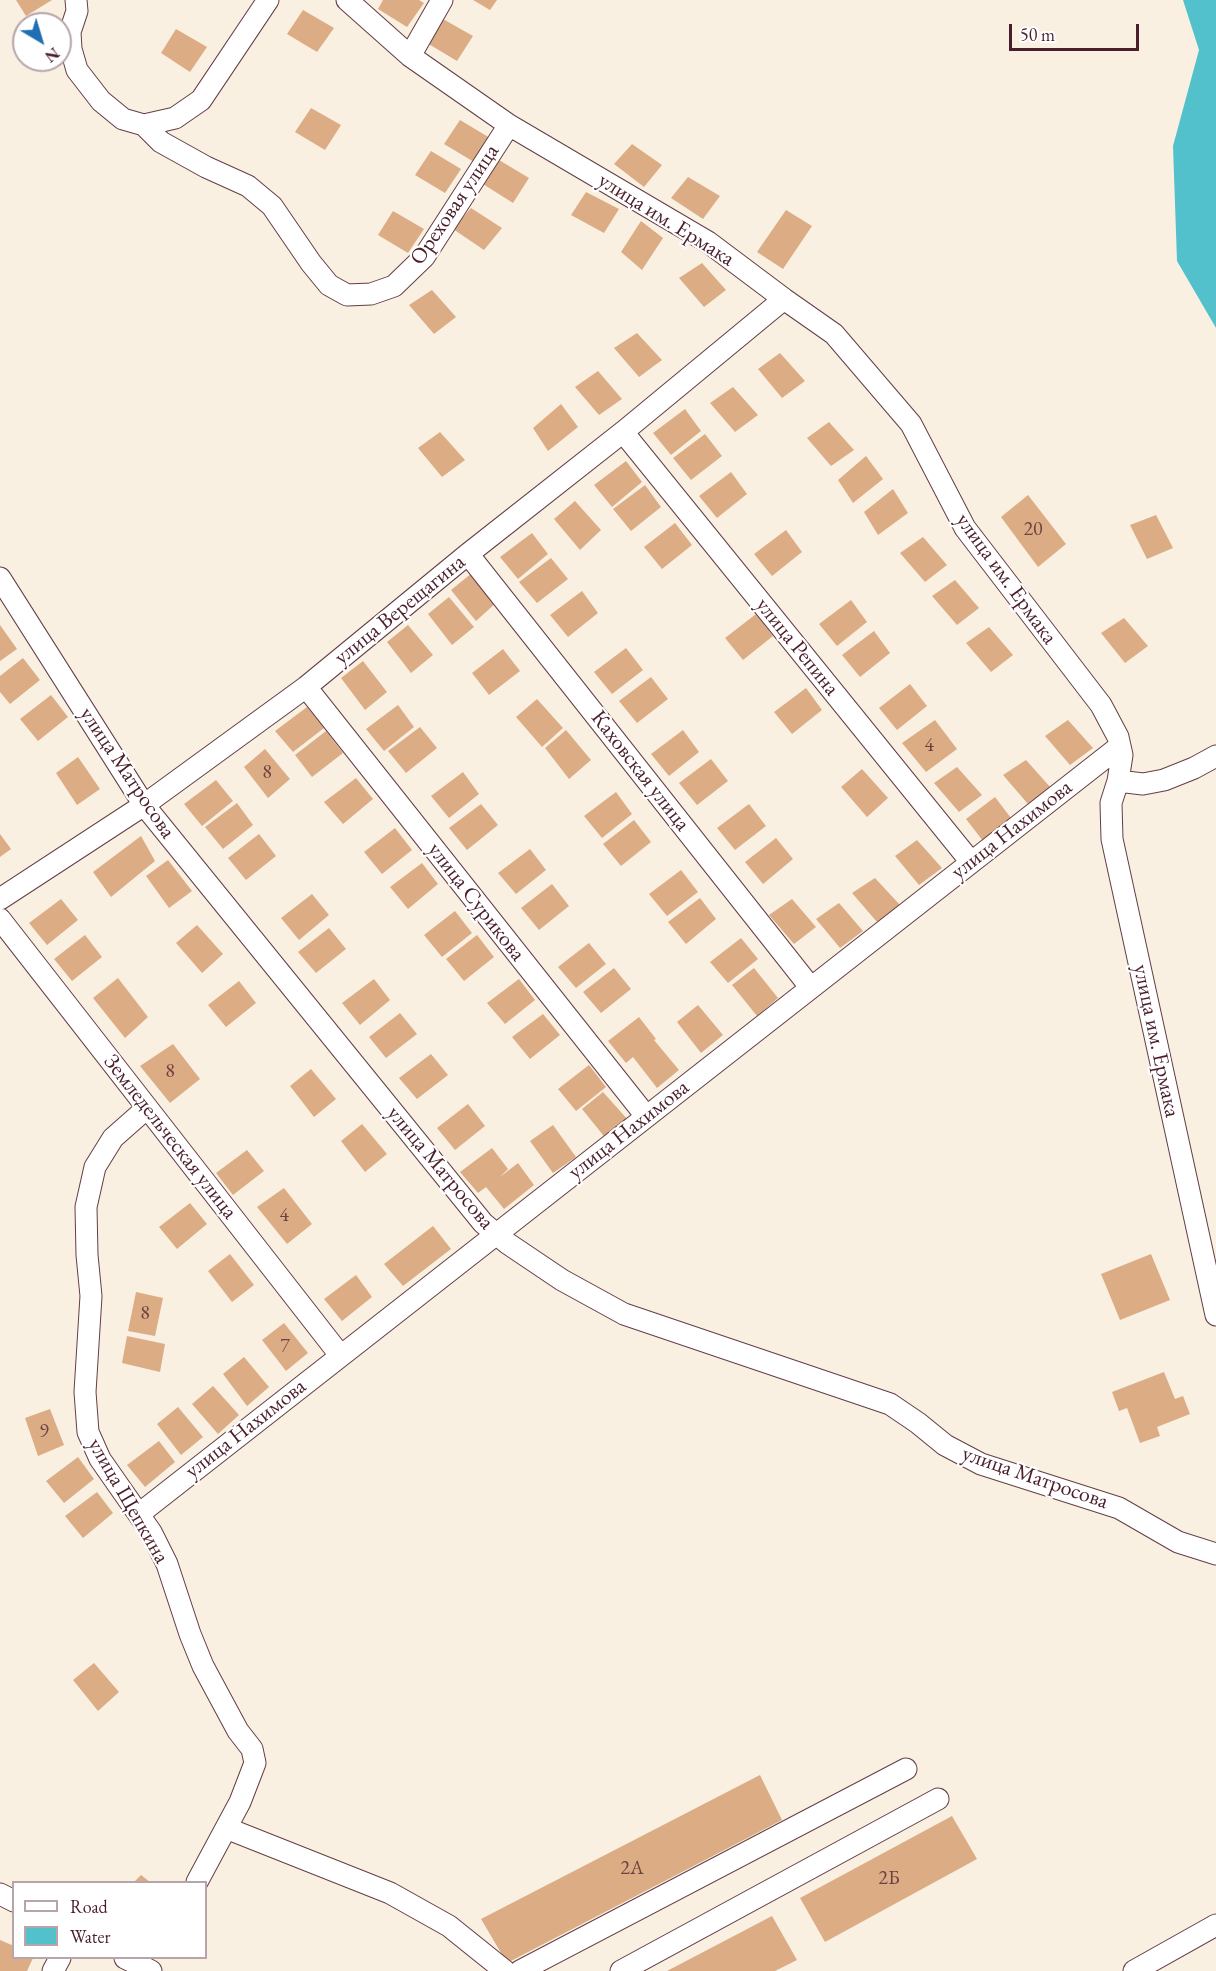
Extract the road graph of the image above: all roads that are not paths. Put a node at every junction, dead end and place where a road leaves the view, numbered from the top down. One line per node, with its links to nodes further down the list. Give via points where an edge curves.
1 (76, 0): 6 (street, via 77,11 70,32 77,70 101,101 123,119)
2 (268, 0): 6 (street, via 201,100 175,118)
3 (347, 0): 5 (street, улица им. Ермака)
4 (442, 0): 5 (street)
5 (410, 56): 7 (street, улица им. Ермака)
6 (144, 125): 7 (street, Ореховая улица, via 161,142 248,186 272,206 329,285 347,295 371,294 394,286 424,257)
7 (509, 125): 8 (street, улица им. Ермака, via 708,242)
8 (784, 299): 9 (street, улица Верещагина); 13 (street, улица им. Ермака, via 834,334 911,424 964,528 1101,705)
9 (623, 432): 10 (street, улица Верещагина); 17 (street, улица Репина)
10 (468, 554): 12 (street, улица Верещагина); 20 (street, Каховская улица)
11 (0, 578): 16 (street, улица Матросова)
12 (306, 687): 16 (street, улица Верещагина); 22 (street, улица Сурикова)
13 (1120, 746): 15 (street, улица им. Ермака); 17 (street, улица Нахимова)
14 (1216, 756): 15 (street, via 1164,780 1143,784)
15 (1118, 781): 24 (street, улица им. Ермака, via 1111,803 1112,839)
16 (144, 805): 18 (street, улица Верещагина); 23 (street, улица Матросова)
17 (971, 862): 20 (street, улица Нахимова)
18 (0, 899)
19 (0, 920): 21 (street, Земледельческая улица)
20 (811, 988): 22 (street, улица Нахимова)
21 (147, 1108): 25 (street, Земледельческая улица); 26 (street, улица Щепкина, via 113,1138 95,1167 86,1207 91,1296 85,1392 88,1432 100,1458)
22 (646, 1116): 23 (street, улица Нахимова)
23 (496, 1234): 25 (street, улица Нахимова); 27 (street, улица Матросова, via 562,1280 624,1314 890,1404 945,1445 981,1464 1119,1508 1178,1542)
24 (1216, 1315)
25 (340, 1355): 26 (street, улица Нахимова)
26 (139, 1514): 30 (street, улица Щепкина, via 167,1564 203,1666 252,1749 255,1763)
27 (1216, 1554)
28 (906, 1770): 36 (street)
29 (938, 1799): 37 (street)
30 (226, 1828): 31 (street, улица Щепкина); 35 (street, via 390,1893 448,1926)
31 (198, 1881)
32 (1216, 1925): 38 (street)
33 (127, 1959): 34 (street)
34 (151, 1971)
35 (505, 1971)
36 (520, 1971)
37 (621, 1971)
38 (1134, 1971)

